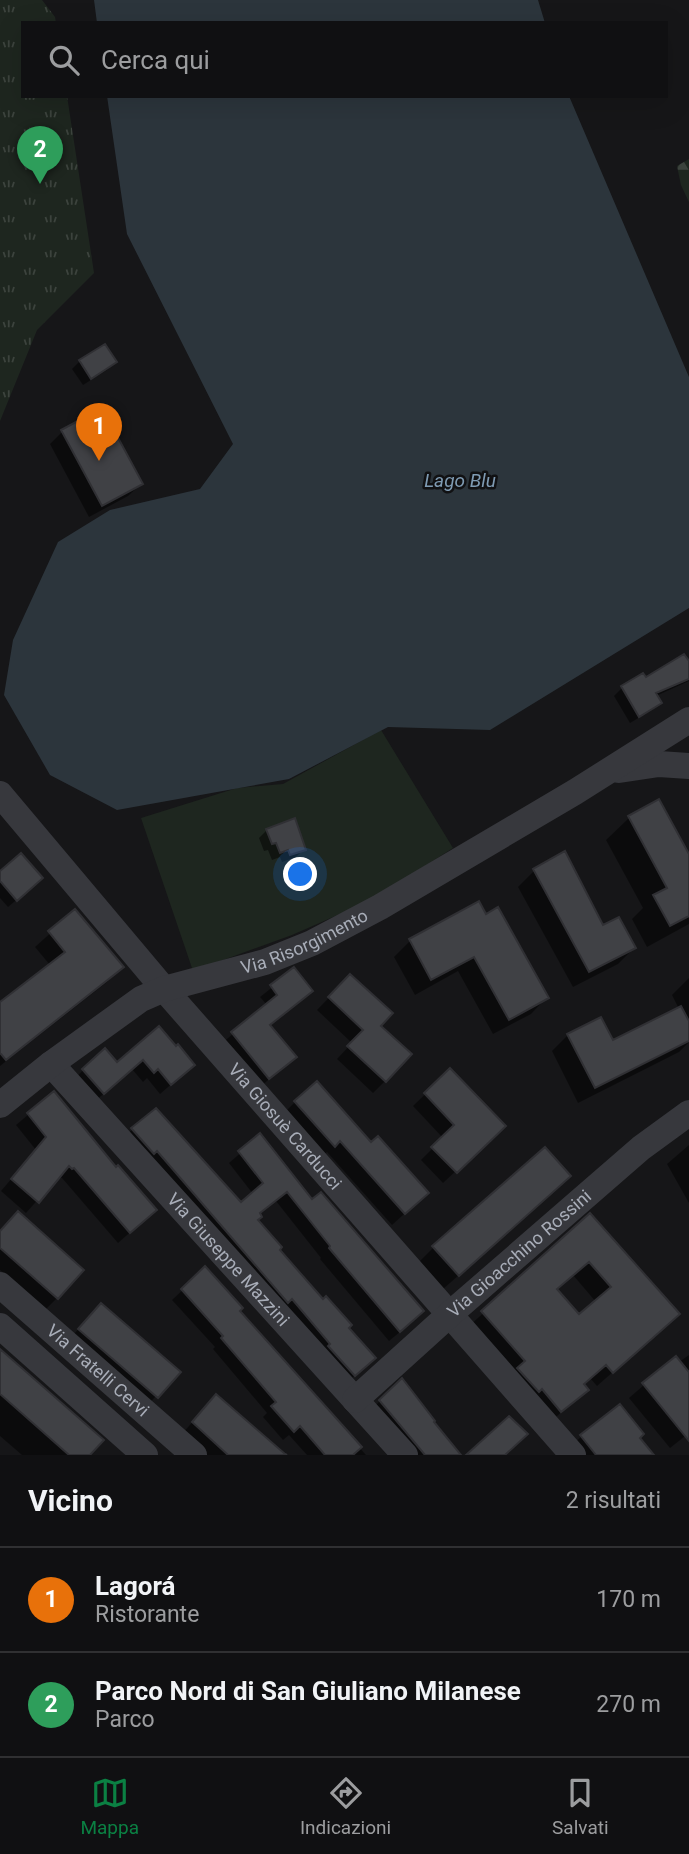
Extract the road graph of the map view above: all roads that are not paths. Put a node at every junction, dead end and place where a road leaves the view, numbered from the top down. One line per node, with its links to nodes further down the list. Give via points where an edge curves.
1 (682, 726): 2 (street, Via Risorgimento, via 665,742 665,749 671,760); 3 (street, Via Risorgimento)
2 (686, 766): 3 (street, Via Risorgimento)
3 (610, 770): 5 (street, Via Risorgimento, via 312,943 242,970)
4 (0, 794): 5 (street, Via Giosuè Carducci)
5 (164, 989): 6 (street, Via Risorgimento, via 125,1008); 10 (street, Via Giosuè Carducci)
6 (51, 1064): 7 (street, Via Risorgimento); 12 (street, Via Giuseppe Mazzini)
7 (0, 1105)
8 (689, 1113): 10 (street, Via Gioacchino Rossini, via 641,1148)
9 (0, 1284): 13 (street, Via Fratelli Cervi)
10 (450, 1314): 12 (street, Via Gioacchino Rossini); 17 (street, Via Giosuè Carducci)
11 (0, 1326): 14 (street, Via Fratelli Cervi)
12 (355, 1400): 16 (street, Via Giuseppe Mazzini)
13 (155, 1422): 14 (street); 15 (street, Via Fratelli Cervi)
14 (135, 1452)
15 (194, 1455)
16 (405, 1455)
17 (573, 1455)

